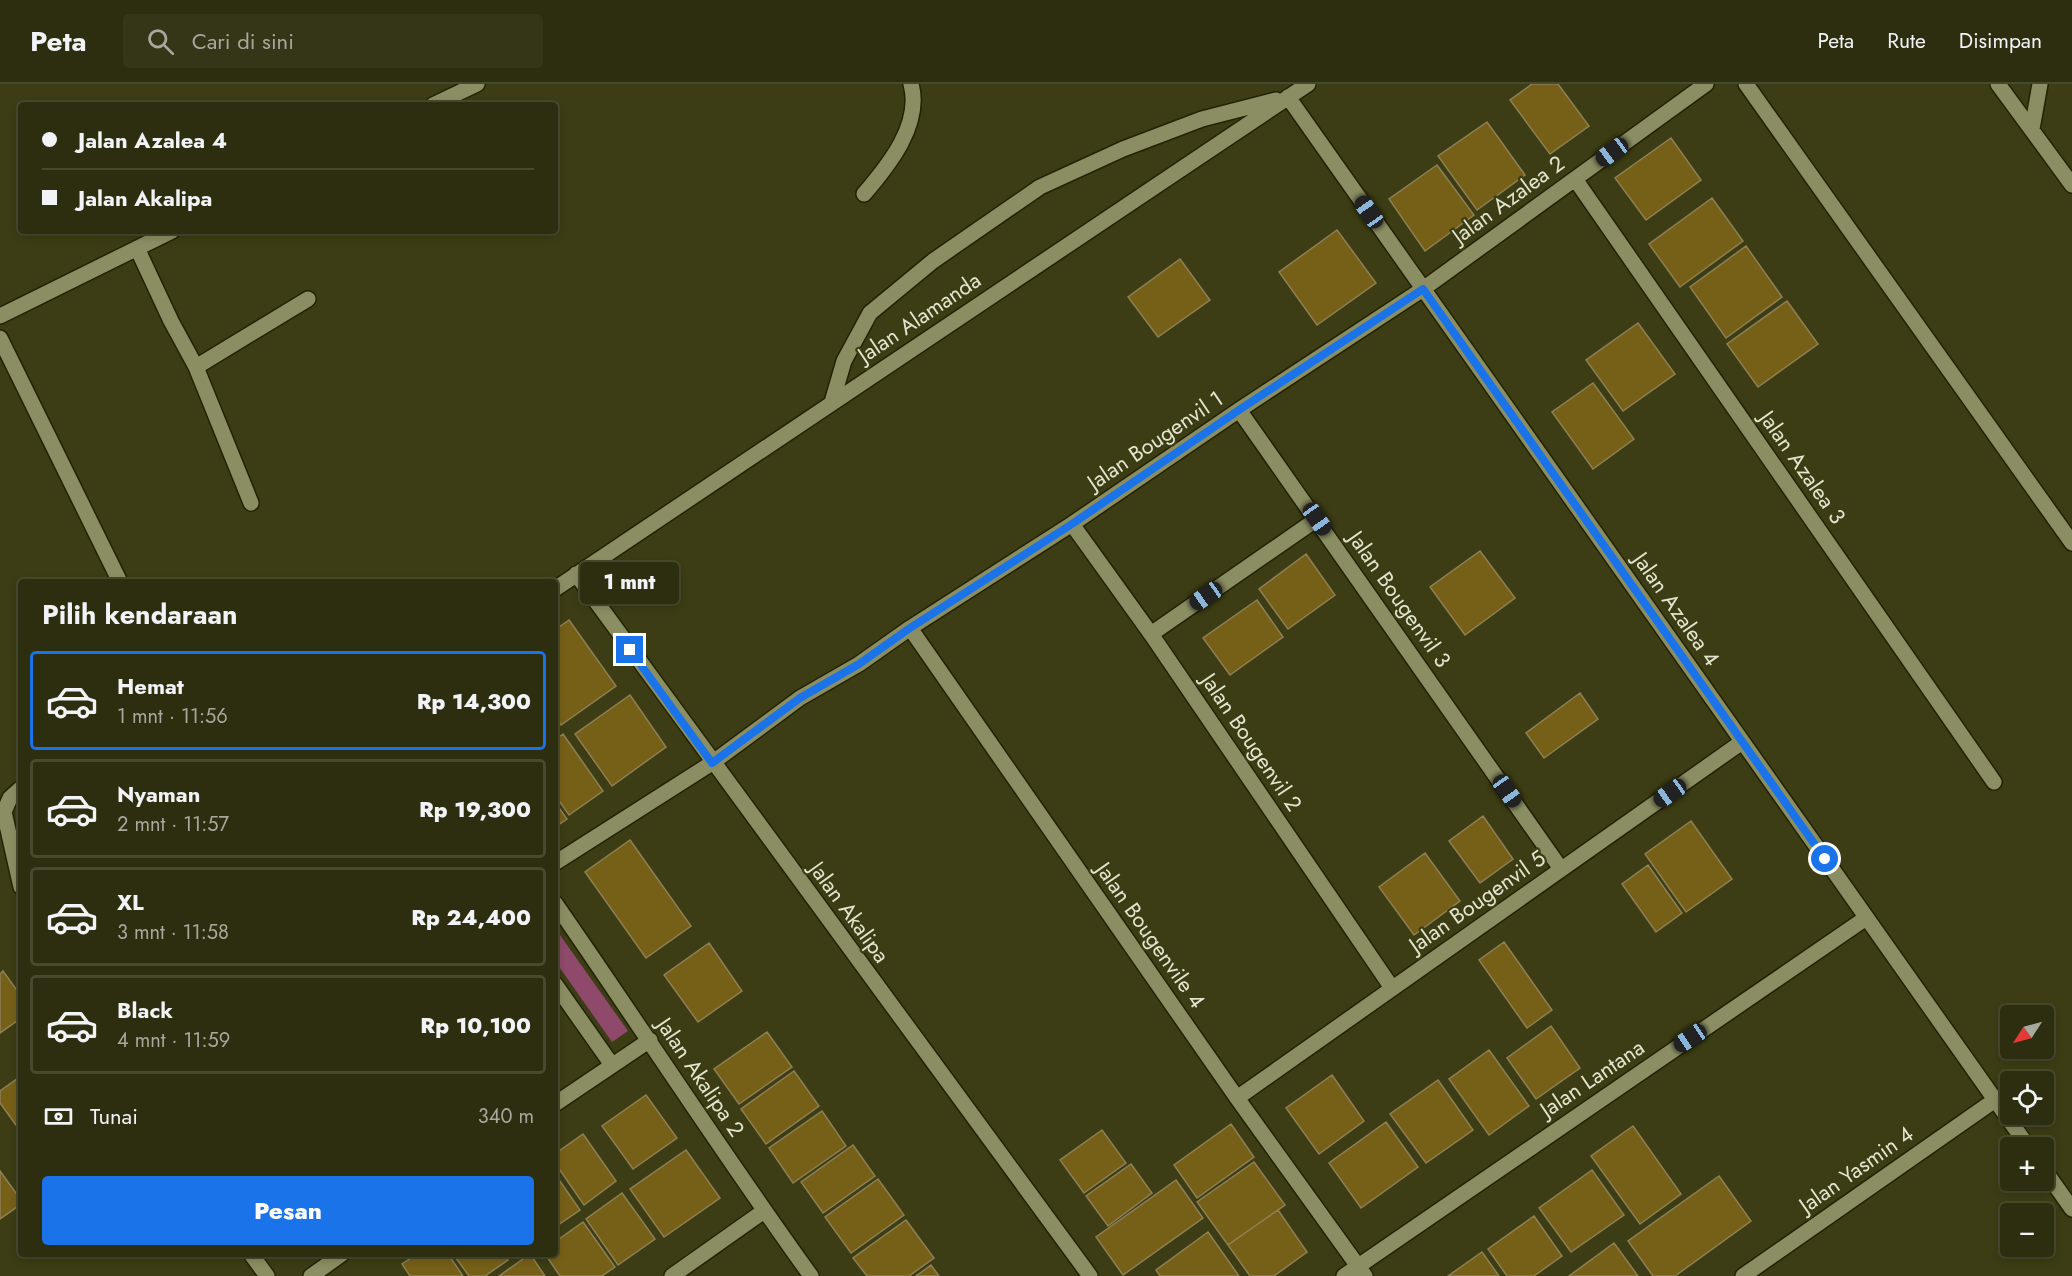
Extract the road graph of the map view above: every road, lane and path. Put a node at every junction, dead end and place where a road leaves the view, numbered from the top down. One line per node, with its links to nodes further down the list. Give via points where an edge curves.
1 (477, 84): 9 (street)
2 (911, 84): 13 (street, via 915,105 908,126 898,148)
3 (1308, 84): 8 (street, Jalan Alamanda)
4 (1707, 84): 11 (street, Jalan Azalea 2)
5 (1746, 84): 26 (street)
6 (1998, 84): 10 (street)
7 (2040, 84): 10 (street)
8 (1288, 98): 16 (street, Jalan Azalea 4); 21 (street, Jalan Alamanda); 21 (street, via 1202,118 1040,187 933,261 870,312 844,361)
9 (439, 102)
10 (2032, 129): 12 (street)
11 (1575, 179): 16 (street, Jalan Azalea 2); 34 (street, Jalan Azalea 3)
12 (2072, 185)
13 (864, 194)
14 (166, 234): 15 (street)
15 (137, 248): 18 (street); 20 (street)
16 (1423, 289): 22 (street, Jalan Bougenvil 1); 32 (street, Jalan Azalea 4)
17 (308, 298): 20 (street)
18 (0, 316)
19 (0, 338): 28 (street)
20 (196, 367): 23 (street)
21 (832, 402): 27 (street, Jalan Alamanda)
22 (1239, 410): 24 (street, Jalan Bougenvil 3); 25 (street, Jalan Bougenvil 1)
23 (251, 503)
24 (1317, 519): 31 (street); 37 (street, Jalan Bougenvil 3)
25 (1072, 524): 30 (street, Jalan Bougenvil 1); 31 (street, Jalan Bougenvil 2)
26 (2072, 543)
27 (576, 574): 29 (street, Jalan Alamanda); 33 (street, Jalan Akalipa)
28 (119, 579)
29 (558, 587)
30 (910, 628): 33 (street, Jalan Bougenvil 1, via 800,698); 45 (street, Jalan Bougenvile 4)
31 (1151, 634): 42 (street, Jalan Bougenvil 2)
32 (1742, 742): 37 (street, Jalan Bougenvil 5); 40 (street, Jalan Azalea 4)
33 (712, 763): 36 (street, Jalan Bougenvil 1); 59 (street, Jalan Akalipa)
34 (1994, 782)
35 (18, 791): 38 (street, via 4,812)
36 (558, 861)
37 (1561, 869): 42 (street, Jalan Bougenvil 5)
38 (18, 874)
39 (558, 907): 43 (street, Jalan Akalipa 2)
40 (1866, 918): 46 (street, Jalan Azalea 4); 54 (street, Jalan Lantana)
41 (558, 988): 44 (street)
42 (1392, 988): 45 (street, Jalan Bougenvil 5)
43 (650, 1040): 44 (street); 51 (street, Jalan Akalipa 2)
44 (612, 1065): 47 (street)
45 (1237, 1098): 54 (street, Jalan Bougenvile 4)
46 (1995, 1100): 48 (street, Jalan Azalea 4); 61 (street, Jalan Yasmin 4)
47 (558, 1102)
48 (2020, 1137)
49 (2054, 1184): 50 (street)
50 (2072, 1209)
51 (764, 1211): 57 (street); 58 (street, Jalan Akalipa 2)
52 (253, 1257): 55 (street)
53 (338, 1257): 56 (street)
54 (1361, 1271): 60 (street, Jalan Lantana)
55 (267, 1276)
56 (311, 1276)
57 (672, 1276)
58 (811, 1276)
59 (1089, 1276)
60 (1344, 1276)
61 (1743, 1276)

